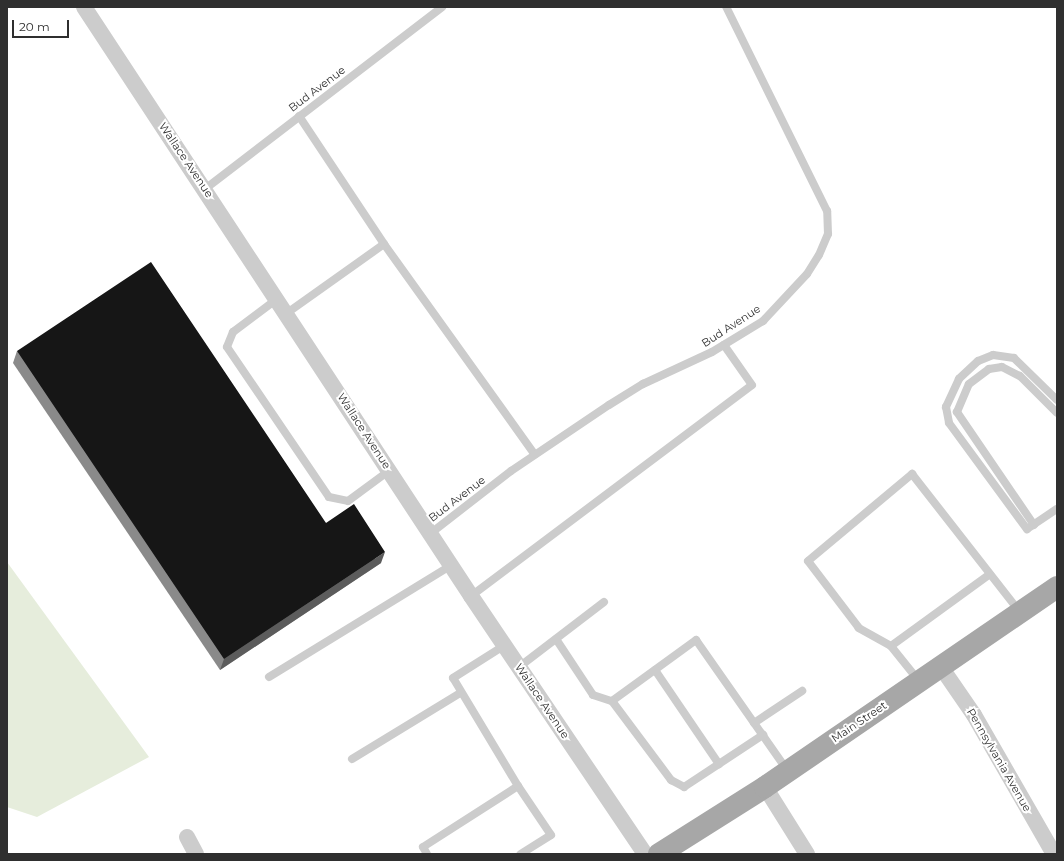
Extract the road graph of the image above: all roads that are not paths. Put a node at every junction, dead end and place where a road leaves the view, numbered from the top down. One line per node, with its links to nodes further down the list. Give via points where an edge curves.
1 (84, 7): 5 (street, Wallace Avenue)
2 (442, 7): 4 (lane, Bud Avenue)
3 (726, 7): 9 (lane, Bud Avenue, via 827,211 828,234 807,274 778,306 763,321)
4 (299, 116): 5 (lane, Bud Avenue); 6 (lane)
5 (205, 189): 7 (street, Wallace Avenue)
6 (384, 244): 8 (lane); 12 (lane)
7 (278, 300): 8 (street, Wallace Avenue); 13 (lane, via 233,332 227,347 329,497 348,501)
8 (287, 313): 13 (street, Wallace Avenue)
9 (724, 345): 12 (lane, Bud Avenue, via 632,391); 20 (lane, via 752,385)
10 (1057, 400): 15 (lane, via 1014,358 993,355 978,360 959,379 946,407 949,423 1027,529)
11 (1057, 413): 15 (lane, via 1020,376 1002,367 989,369 969,384 957,412)
12 (535, 455): 16 (lane, Bud Avenue)
13 (390, 470): 16 (street, Wallace Avenue)
14 (1057, 509): 15 (lane)
15 (1034, 525)
16 (431, 533): 17 (street, Wallace Avenue)
17 (452, 565): 20 (street, Wallace Avenue); 29 (lane)
18 (990, 574): 22 (lane); 25 (lane); 25 (lane, via 912,474 808,560 859,628)
19 (1057, 587): 22 (main road, Main Street)
20 (471, 596): 24 (street, Wallace Avenue)
21 (604, 602): 23 (lane)
22 (1020, 613): 27 (main road, Main Street)
23 (556, 638): 26 (lane); 33 (lane, via 593,695)
24 (505, 646): 26 (street, Wallace Avenue); 32 (lane, via 453,678)
25 (891, 646): 30 (lane)
26 (519, 667): 46 (street, Wallace Avenue)
27 (941, 667): 30 (main road, Main Street); 48 (street, Pennsylvania Avenue, via 974,715)
28 (655, 670): 33 (lane); 34 (lane, via 696,640); 37 (lane)
29 (269, 677)
30 (919, 681): 38 (main road, Main Street)
31 (802, 691): 34 (lane)
32 (460, 693): 36 (lane); 39 (lane)
33 (612, 701): 37 (lane, via 671,780 684,788)
34 (754, 723): 35 (lane)
35 (763, 735): 37 (lane); 38 (lane)
36 (352, 759)
37 (719, 764)
38 (788, 770): 40 (main road, Main Street)
39 (518, 786): 44 (lane, via 423,847); 45 (lane, via 551,835)
40 (765, 787): 42 (main road, Main Street); 47 (street)
41 (187, 838): 43 (street)
42 (668, 852)
43 (196, 854)
44 (427, 854)
45 (520, 854)
46 (645, 854)
47 (806, 854)
48 (1054, 854)

